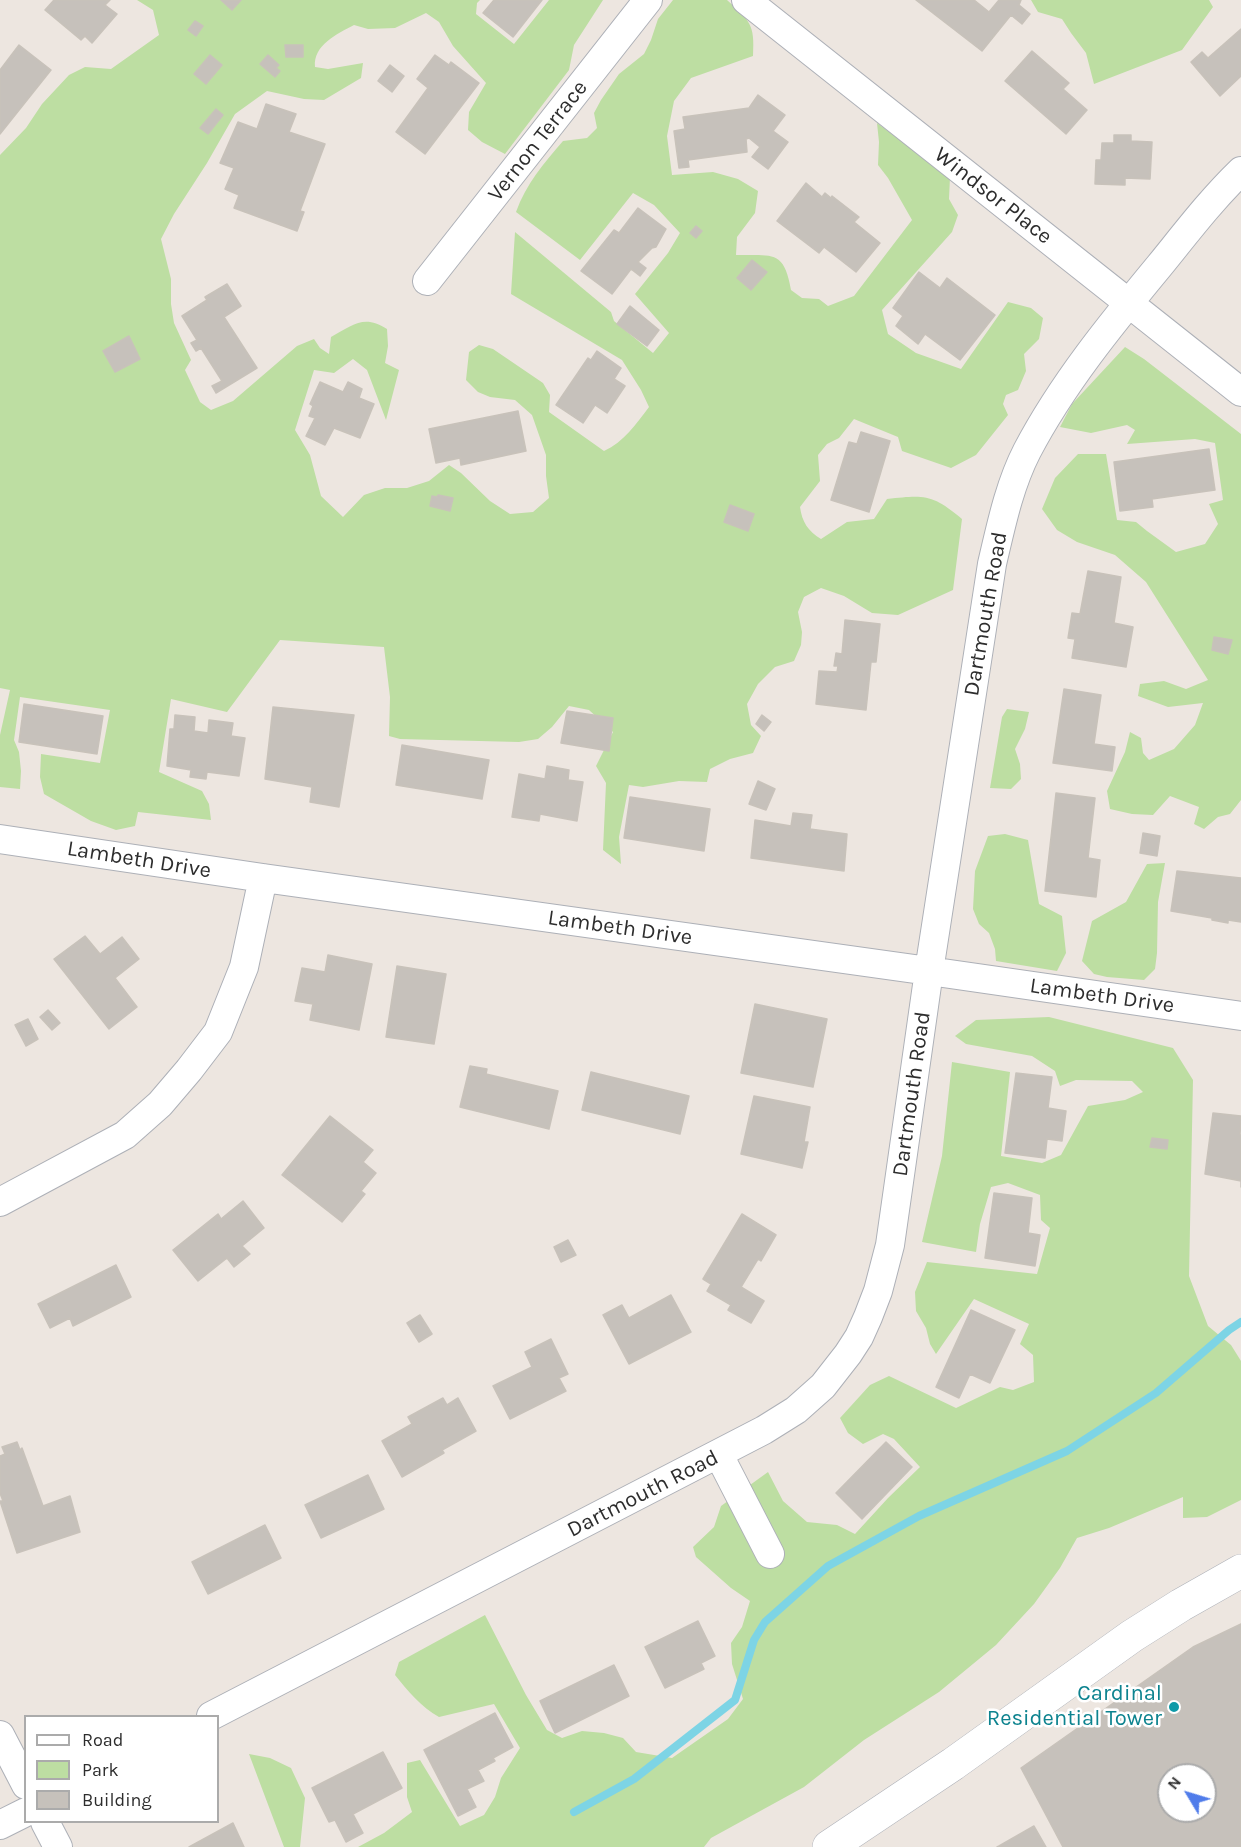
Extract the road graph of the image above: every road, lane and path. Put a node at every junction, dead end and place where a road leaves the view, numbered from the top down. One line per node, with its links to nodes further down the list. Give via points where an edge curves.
1 (648, 0): 4 (street, Vernon Terrace)
2 (746, 0): 5 (street, Windsor Place)
3 (1241, 171): 5 (street, Dartmouth Road)
4 (427, 281)
5 (1128, 303): 6 (street, Windsor Place); 9 (street, Dartmouth Road, via 1052,407 1026,452 1007,500 992,564)
6 (1241, 392)
7 (0, 838): 8 (street, Lambeth Drive)
8 (262, 878): 9 (street, Lambeth Drive); 11 (street, via 244,967 218,1032 189,1070 160,1104 125,1135)
9 (929, 971): 10 (street, Lambeth Drive); 12 (street, Dartmouth Road, via 890,1245 868,1317 848,1354 823,1386 796,1410)
10 (1241, 1016)
11 (0, 1202)
12 (719, 1455): 13 (street); 15 (street, Dartmouth Road)
13 (770, 1554)
14 (1241, 1571): 22 (street, via 1132,1636)
15 (213, 1715)
16 (0, 1734): 17 (street)
17 (24, 1781)
18 (24, 1813): 20 (street)
19 (46, 1823): 21 (street)
20 (0, 1825)
21 (58, 1847)
22 (829, 1847)

